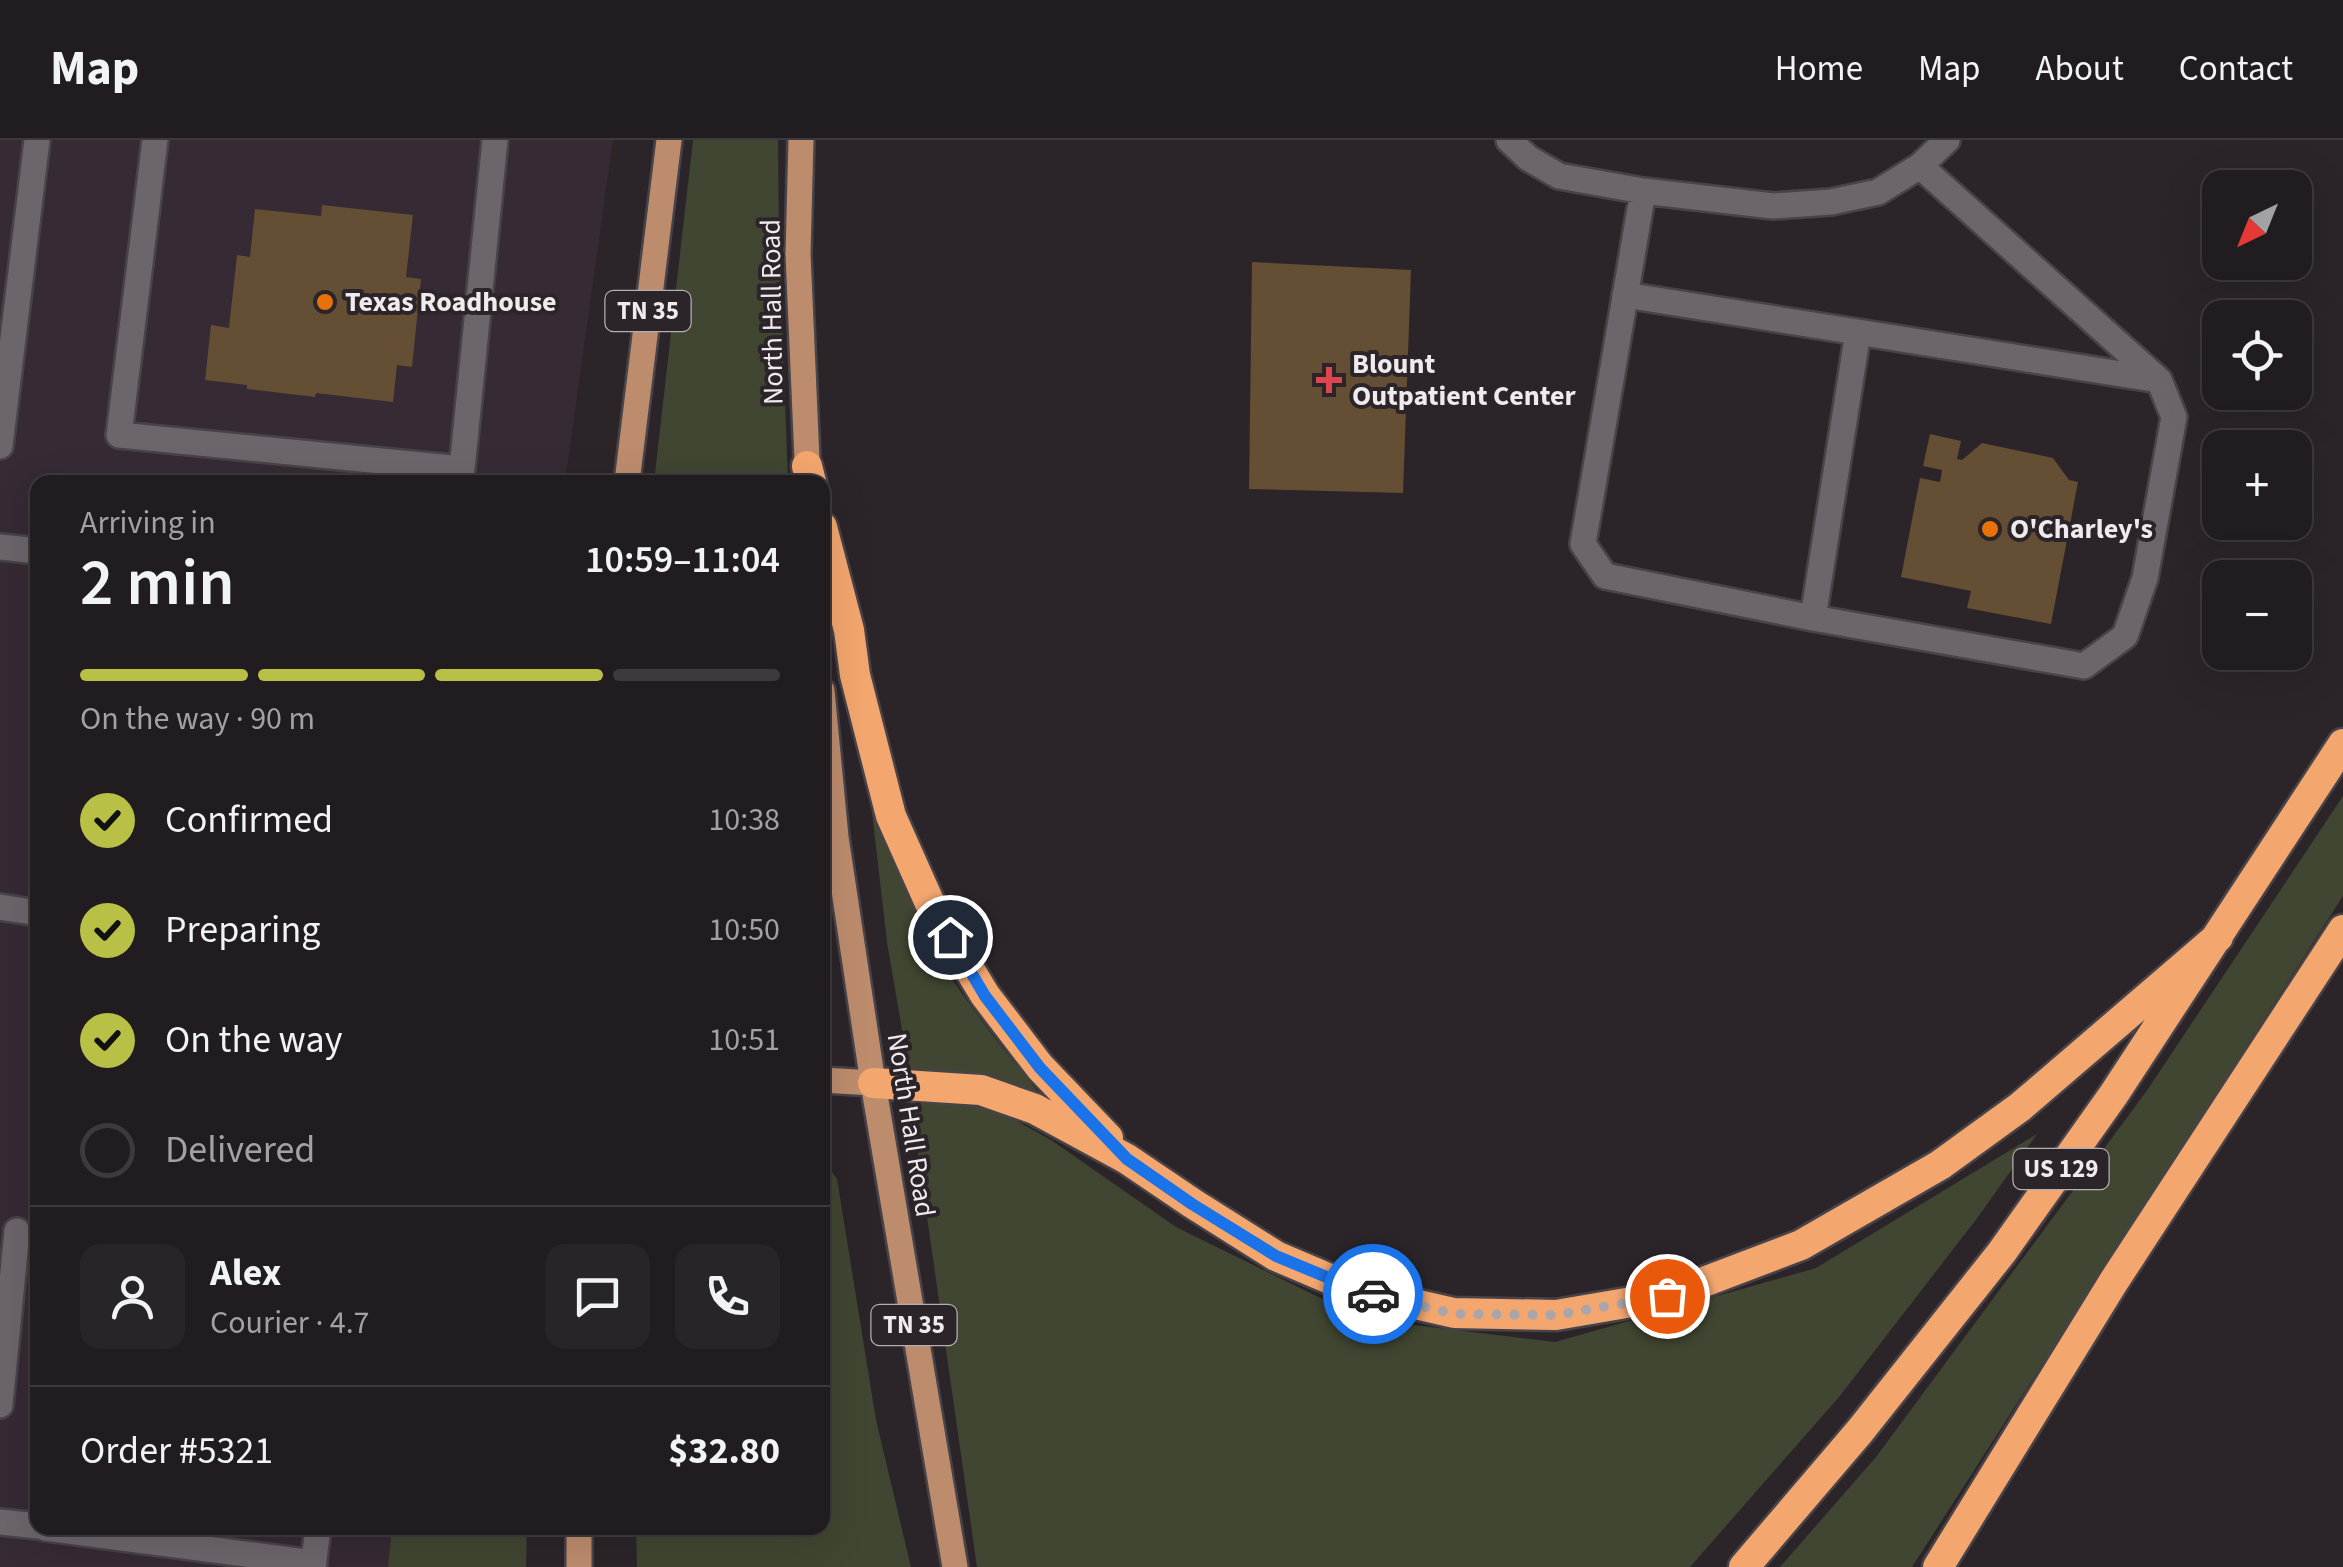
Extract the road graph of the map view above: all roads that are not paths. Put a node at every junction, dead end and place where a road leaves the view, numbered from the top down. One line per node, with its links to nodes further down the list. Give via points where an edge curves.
1 (38, 140): 13 (street)
2 (154, 140): 3 (street, via 119,435 462,468)
3 (495, 140)
4 (669, 140): 14 (main road, TN 35)
5 (801, 140): 15 (main road, North Hall Road, via 798,254)
6 (1509, 140): 9 (street, via 1559,176)
7 (1947, 140): 8 (street)
8 (1920, 166): 9 (street, via 1878,192 1831,202 1773,206); 12 (street)
9 (1643, 191): 10 (street)
10 (1626, 295): 11 (street); 19 (street, via 1583,544 1605,576)
11 (1858, 332): 12 (street); 19 (street)
12 (2159, 380): 19 (street, via 2174,417 2145,578 2126,636 2084,666)
13 (0, 446)
14 (628, 475)
15 (809, 475)
16 (0, 547): 17 (street)
17 (30, 550)
18 (830, 558): 28 (highway, via 891,816 932,908 985,996 1040,1068)
19 (1812, 618)
20 (2343, 744): 25 (highway, US 129)
21 (830, 775): 27 (main road, North Hall Road / TN 35)
22 (0, 907): 23 (street)
23 (30, 911)
24 (2343, 930): 41 (highway, via 2114,1280)
25 (2218, 937): 28 (highway, via 2020,1107 1940,1164 1801,1246 1667,1296 1556,1315 1454,1314 1358,1290 1276,1256); 40 (highway, US 129, via 2002,1252)
26 (830, 1080): 27 (main road)
27 (873, 1083): 28 (highway, via 980,1090 1035,1109); 39 (main road, North Hall Road / TN 35)
28 (1127, 1159)
29 (18, 1231): 30 (street)
30 (0, 1404)
31 (0, 1522): 32 (street)
32 (30, 1525)
33 (158, 1535): 36 (street)
34 (317, 1535): 37 (street)
35 (579, 1535): 38 (main road)
36 (206, 1538): 37 (street)
37 (314, 1565)
38 (579, 1567)
39 (955, 1567)
40 (1744, 1567)
41 (1938, 1567)

